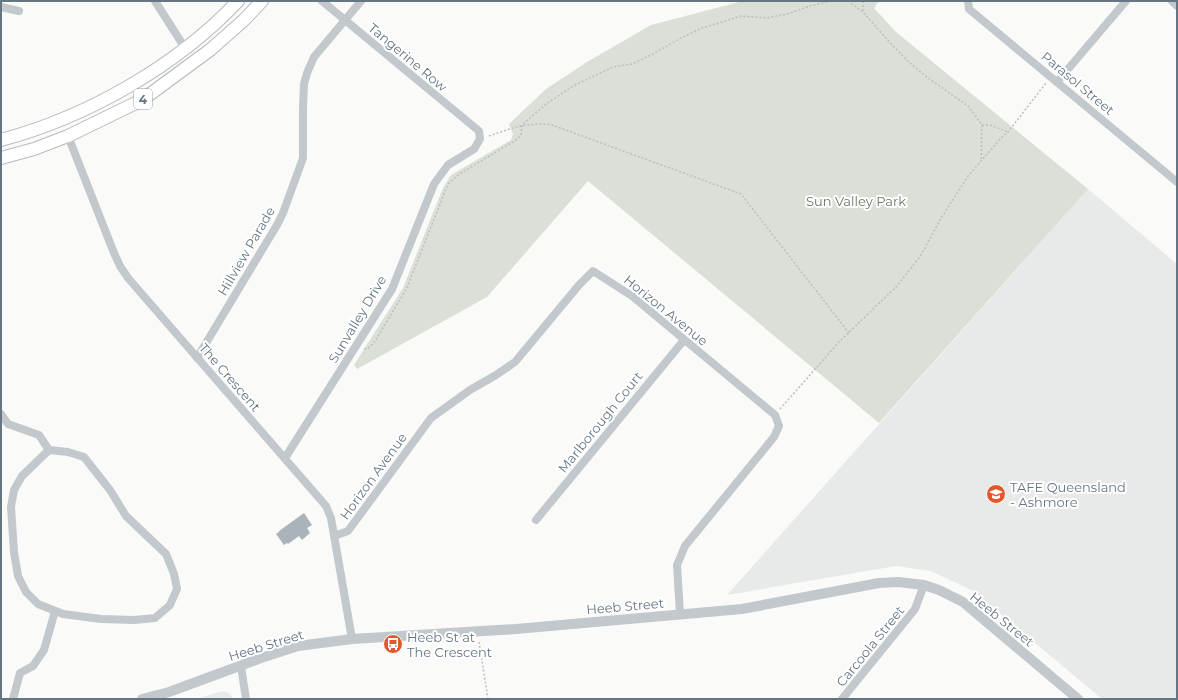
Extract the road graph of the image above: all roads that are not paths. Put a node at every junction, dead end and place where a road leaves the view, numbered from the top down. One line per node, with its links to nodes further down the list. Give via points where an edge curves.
1 (155, 1): 13 (street)
2 (238, 1): 13 (main road, 4)
3 (262, 1): 16 (main road, 4, via 210,50 142,100)
4 (322, 1): 12 (street, Tangerine Row)
5 (361, 1): 12 (street, Hillview Parade)
6 (968, 1): 14 (street, Parasol Street, via 969,9)
7 (1126, 1): 14 (street)
8 (1172, 1): 9 (street)
9 (1177, 6)
10 (1, 7): 11 (street)
11 (19, 11)
12 (345, 20): 15 (street, Tangerine Row); 21 (street, Hillview Parade, via 314,57 307,73 304,84 303,158 283,213)
13 (185, 48): 17 (main road, 4, via 144,78 117,93 66,117)
14 (1054, 79): 19 (street, Parasol Street)
15 (479, 135): 24 (street, Sunvalley Drive, via 474,149 448,165 434,184 392,289)
16 (68, 136): 18 (main road, 4); 21 (street, The Crescent, via 120,266)
17 (1, 140)
18 (1, 158)
19 (1177, 182)
20 (684, 340): 25 (street, Marlborough Court); 26 (street, Horizon Avenue, via 632,296 593,271 514,362 431,418 348,531); 29 (street, Horizon Avenue, via 775,415 779,426 774,437 685,546 677,565)
21 (197, 358): 24 (street, The Crescent)
22 (1, 414): 23 (street, via 8,424 39,435)
23 (49, 450): 28 (street, via 22,476 14,490 11,507 18,576 26,592 38,604); 28 (street, via 84,457 110,490 126,516 166,554 177,588 170,605 155,618 101,619)
24 (285, 458): 26 (street, The Crescent, via 326,506)
25 (536, 520)
26 (334, 536): 30 (street, The Crescent)
27 (924, 585): 29 (street, Heeb Street, via 879,583 742,609); 35 (street, Carcoola Street, via 915,609); 36 (street, Heeb Street, via 962,602)
28 (55, 611): 32 (street, via 44,650 34,666 20,673)
29 (680, 614): 30 (street, Heeb Street, via 516,629)
30 (352, 639): 31 (street, Heeb Street, via 298,646)
31 (241, 666): 33 (street, Heeb Street); 34 (street)
32 (13, 699)
33 (142, 699)
34 (246, 699)
35 (842, 699)
36 (1078, 699)

